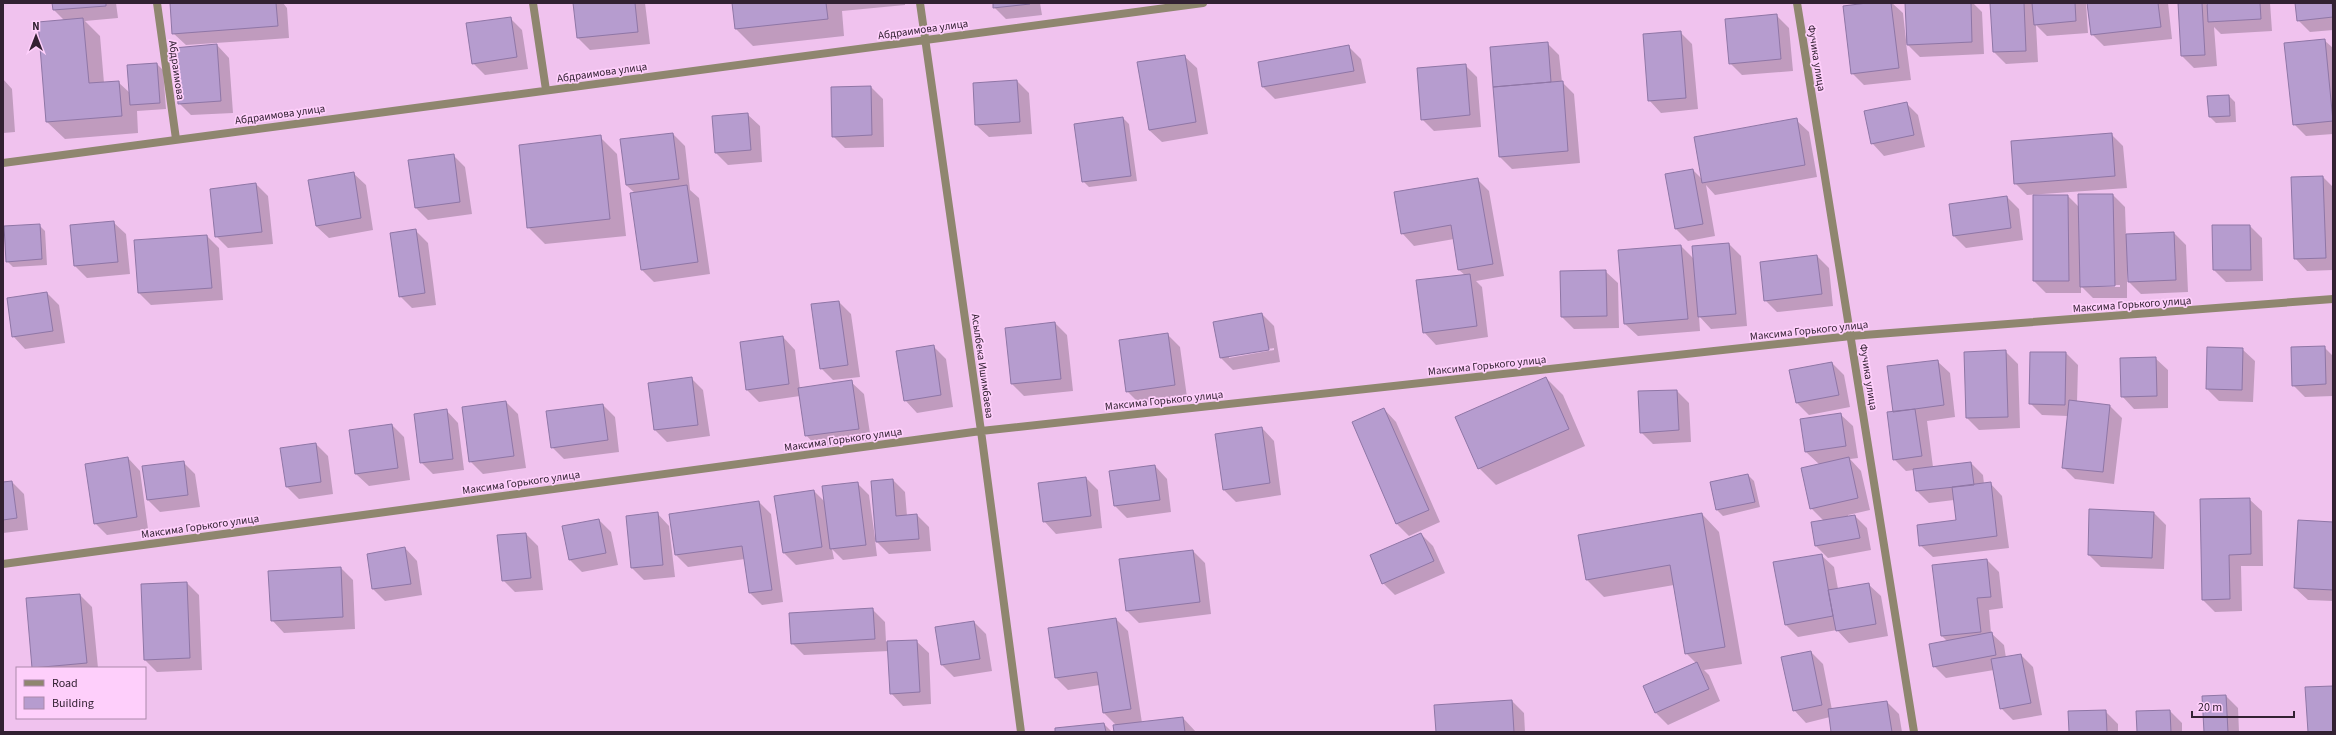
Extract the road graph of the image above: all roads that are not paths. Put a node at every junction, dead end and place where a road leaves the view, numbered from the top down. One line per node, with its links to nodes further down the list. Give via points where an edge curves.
1 (157, 3): 8 (street, Абдраимова)
2 (533, 3): 7 (street)
3 (920, 3): 6 (street, Асылбека Ишимбаева)
4 (1203, 3): 6 (street, Абдраимова улица)
5 (1797, 3): 11 (street, Фучика улица)
6 (925, 39): 7 (street, Абдраимова улица); 12 (street, Асылбека Ишимбаева)
7 (546, 90): 8 (street, Абдраимова улица)
8 (176, 139): 9 (street, Абдраимова улица)
9 (3, 163)
10 (2333, 299): 11 (street, Максима Горького улица)
11 (1851, 336): 12 (street, Максима Горького улица); 15 (street, Фучика улица)
12 (981, 431): 13 (street, Максима Горького улица); 14 (street, Асылбека Ишимбаева)
13 (3, 564)
14 (1021, 732)
15 (1914, 732)

